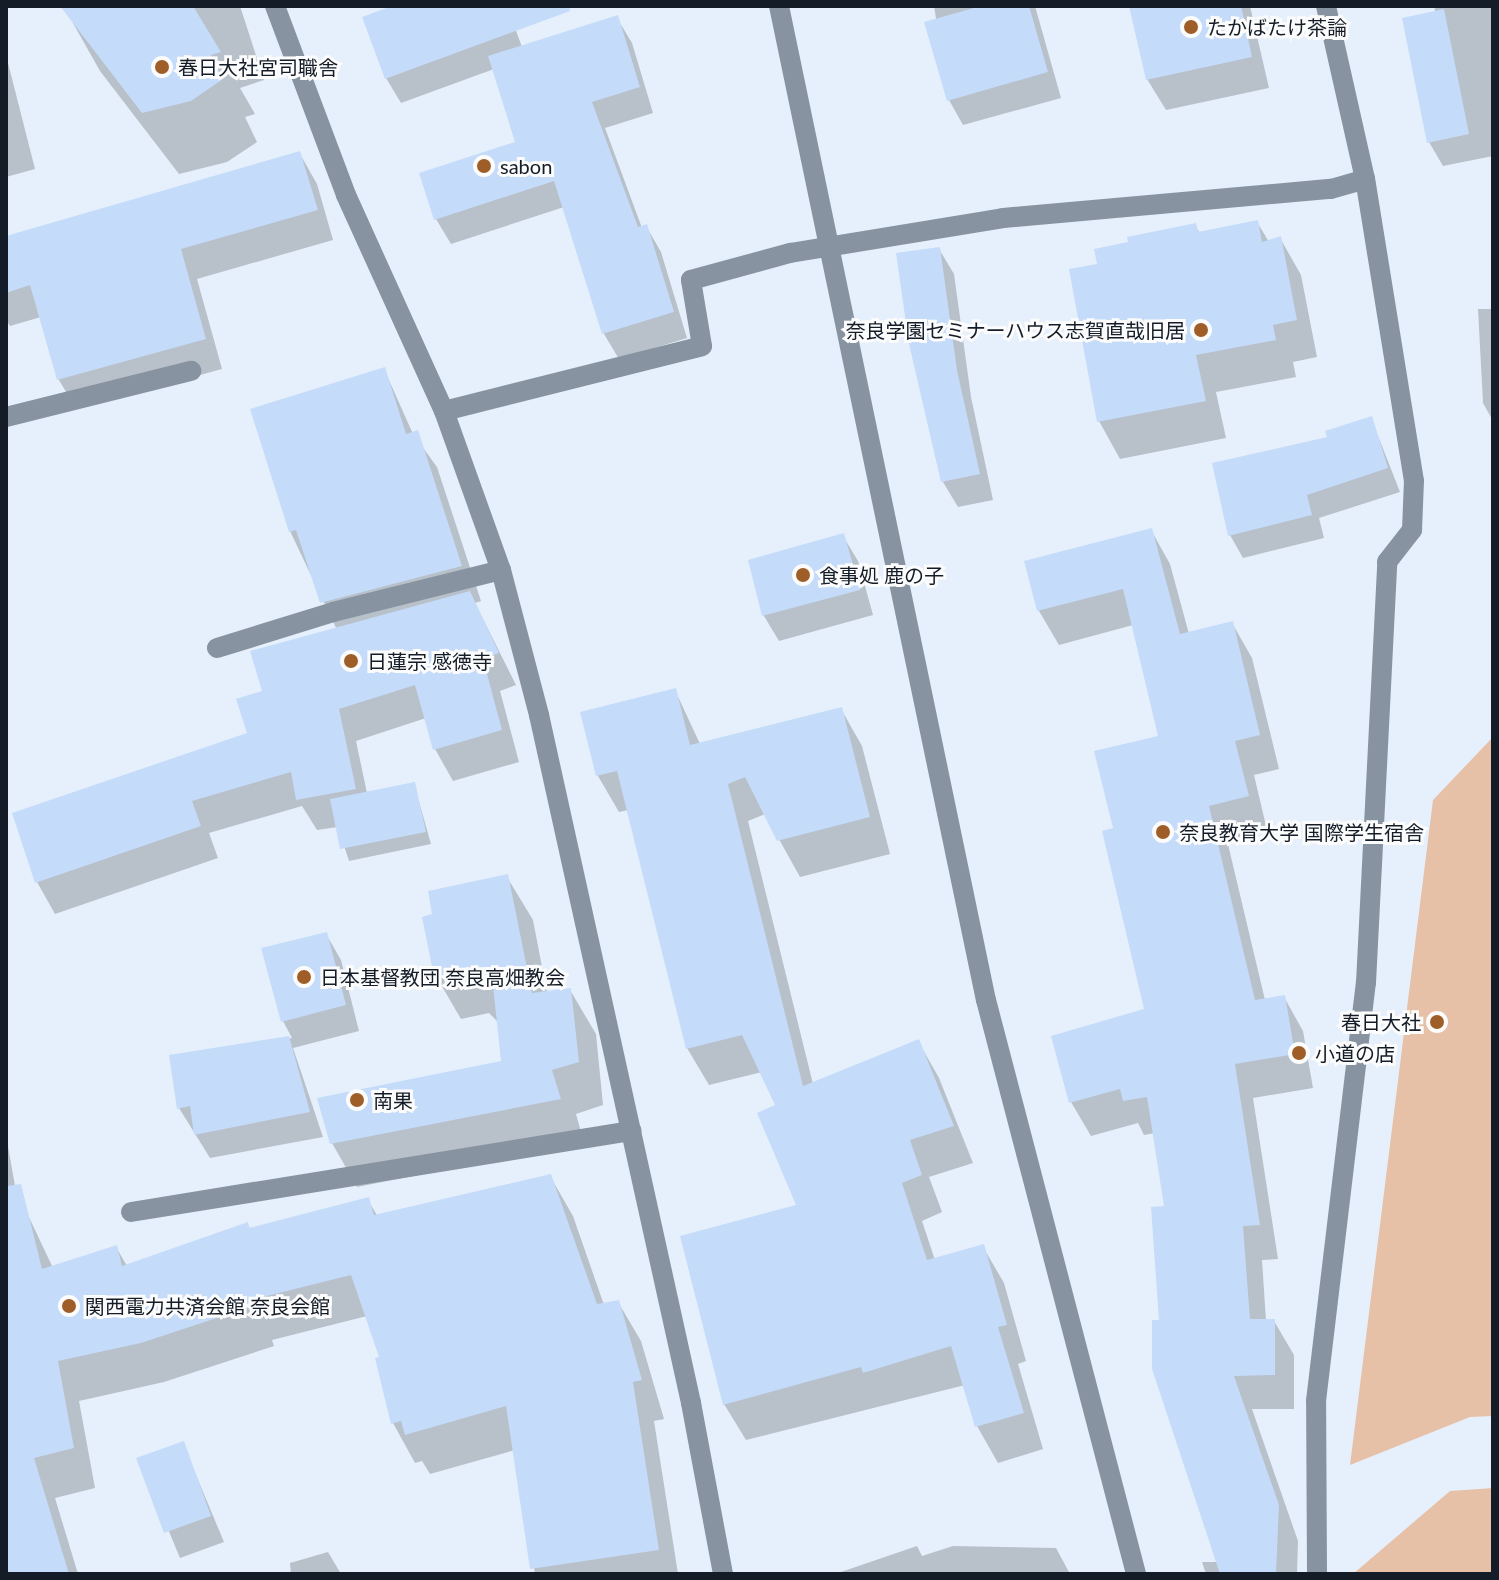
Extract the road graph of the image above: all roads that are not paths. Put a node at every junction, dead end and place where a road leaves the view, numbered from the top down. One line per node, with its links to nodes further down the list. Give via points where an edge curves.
1 (275, 6): 7 (street, via 346,195)
2 (779, 6): 5 (street)
3 (1326, 6): 4 (street)
4 (1365, 179): 5 (street, via 1331,189 1003,218); 15 (street, via 1414,481 1413,518 1412,530 1387,562 1366,983 1316,1401)
5 (827, 245): 7 (street, via 691,280 702,346); 14 (street, via 986,1000)
6 (191, 371): 8 (street)
7 (444, 411): 9 (street)
8 (6, 417)
9 (501, 570): 10 (street); 11 (street, via 539,715)
10 (217, 648)
11 (631, 1131): 12 (street); 13 (street)
12 (131, 1212)
13 (723, 1574)
14 (1136, 1574)
15 (1317, 1574)

